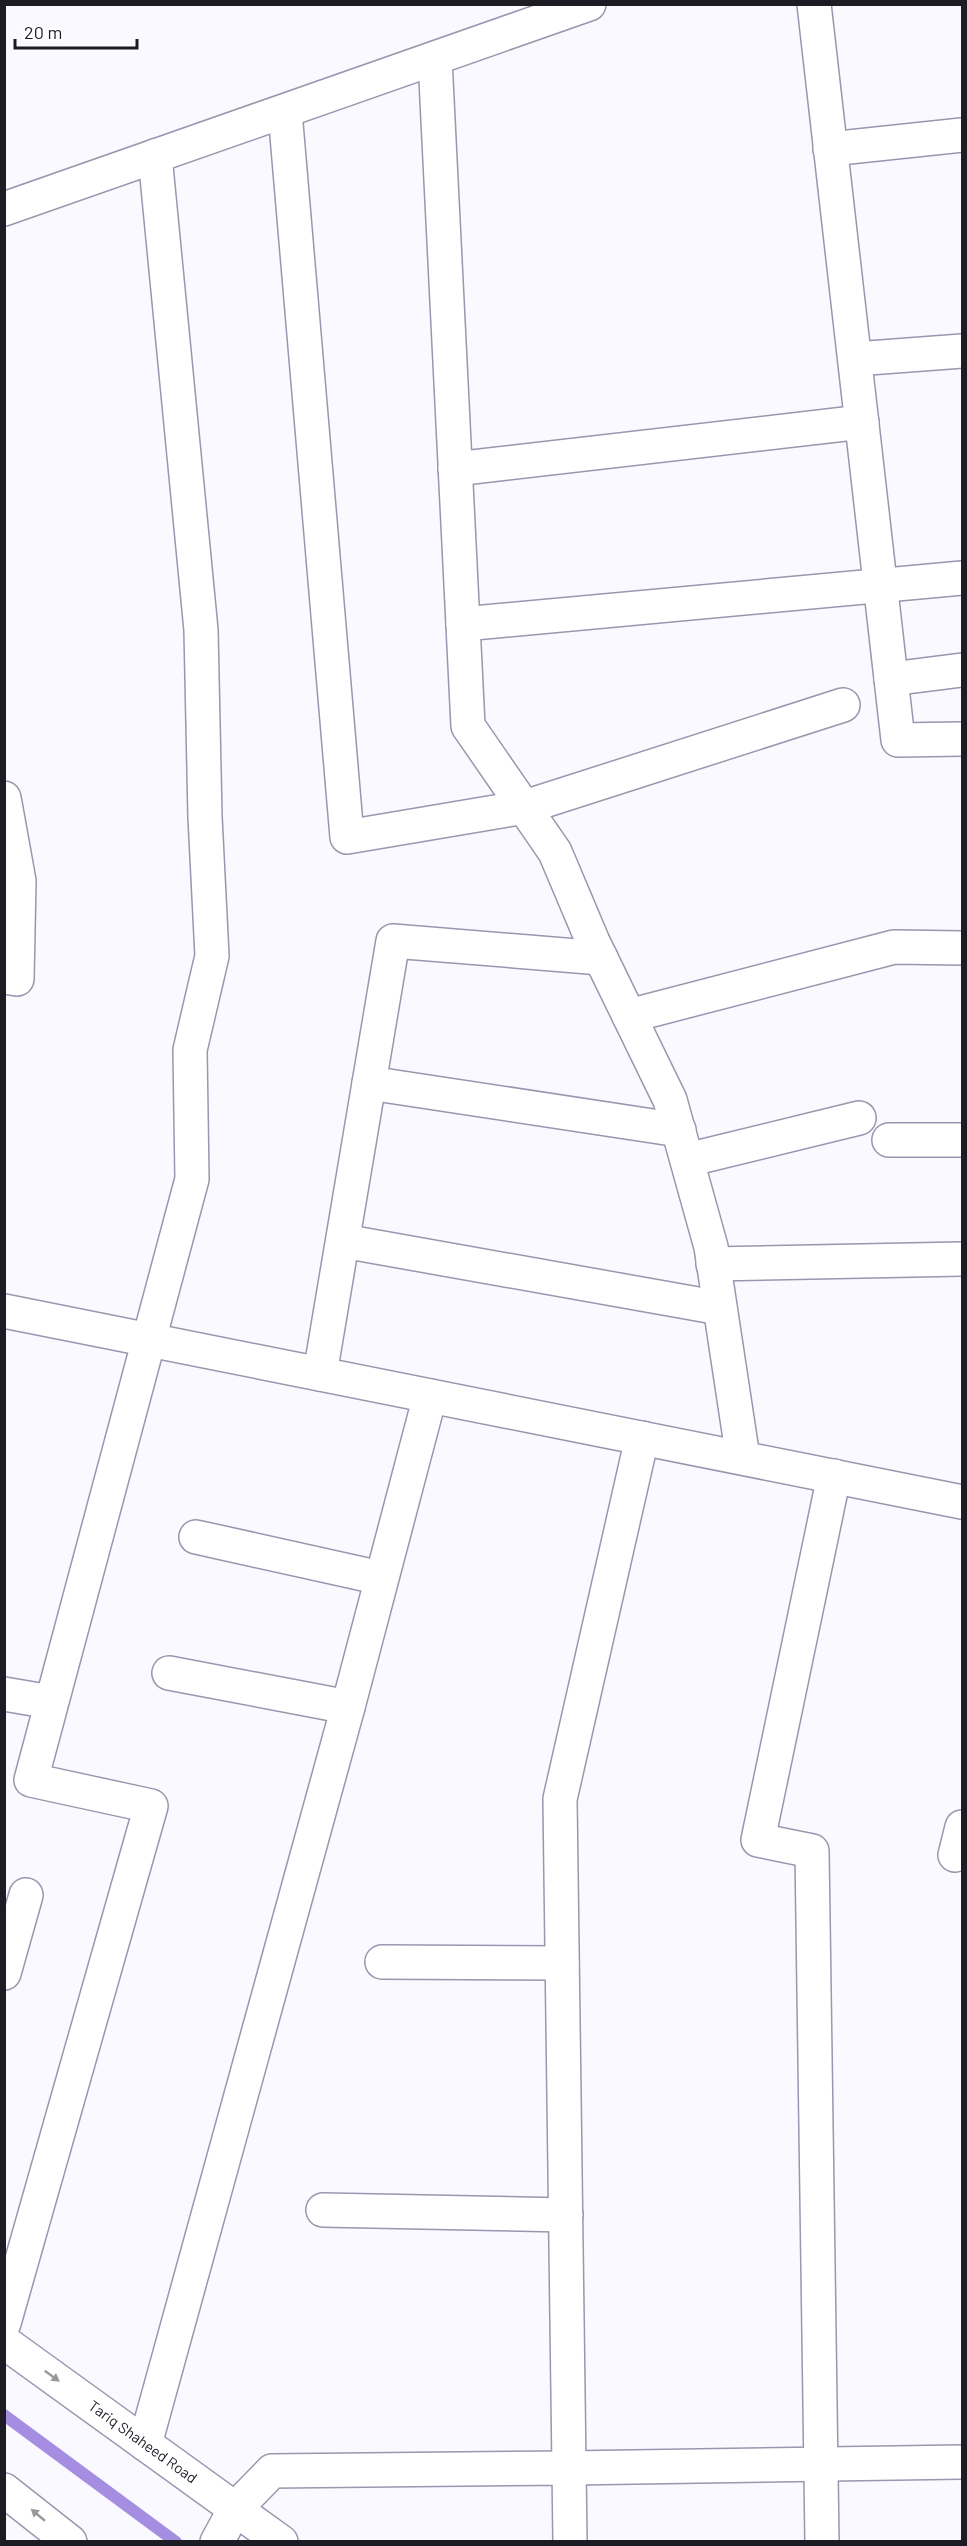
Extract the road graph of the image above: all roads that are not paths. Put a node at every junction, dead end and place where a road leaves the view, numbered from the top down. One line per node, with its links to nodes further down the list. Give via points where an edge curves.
1 (589, 4): 3 (street)
2 (814, 4): 6 (street)
3 (435, 59): 4 (street); 12 (street)
4 (285, 112): 7 (street); 21 (street, via 347,837)
5 (963, 135): 6 (street)
6 (830, 149): 10 (street)
7 (155, 156): 8 (street); 36 (street, via 201,630 212,956 190,1050 192,1179)
8 (4, 210)
9 (963, 351): 10 (street)
10 (855, 358): 11 (street)
11 (862, 422): 12 (street); 14 (street)
12 (455, 468): 15 (street)
13 (963, 578): 14 (street)
14 (880, 586): 15 (street); 17 (street)
15 (463, 624): 21 (street, via 468,726)
16 (963, 670): 17 (street)
17 (891, 679): 19 (street, via 898,740)
18 (843, 705): 21 (street)
19 (963, 739)
20 (4, 798): 24 (street, via 19,881 17,979)
21 (525, 807): 23 (street, via 555,852)
22 (963, 948): 25 (street, via 894,947)
23 (601, 958): 25 (street); 26 (street, via 393,941)
24 (4, 977)
25 (629, 1016): 30 (street, via 670,1100)
26 (369, 1083): 30 (street); 31 (street)
27 (859, 1118): 30 (street)
28 (889, 1140): 29 (street)
29 (963, 1140)
30 (683, 1145): 33 (street)
31 (343, 1242): 34 (street); 37 (street)
32 (963, 1259): 33 (street)
33 (714, 1264): 34 (street)
34 (720, 1308): 40 (street)
35 (4, 1311): 36 (street)
36 (150, 1340): 37 (street); 47 (street)
37 (320, 1374): 38 (street)
38 (430, 1396): 39 (street); 44 (street)
39 (642, 1438): 40 (street); 51 (street, via 560,1799)
40 (743, 1458): 41 (street)
41 (834, 1476): 42 (street); 59 (street, via 758,1840 812,1851)
42 (963, 1502)
43 (196, 1537): 44 (street)
44 (381, 1578): 48 (street)
45 (169, 1673): 48 (street)
46 (4, 1694): 47 (street)
47 (51, 1702): 55 (street, via 31,1780 151,1806)
48 (348, 1707): 57 (street)
49 (26, 1895): 52 (street)
50 (382, 1962): 51 (street)
51 (562, 1963): 54 (street)
52 (4, 1973)
53 (323, 2210): 54 (street)
54 (566, 2215): 60 (street)
55 (4, 2323)
56 (4, 2342): 57 (street, Tariq Shaheed Road, one-way to 57)
57 (145, 2444): 62 (street, Tariq Shaheed Road)
58 (963, 2462): 59 (street)
59 (820, 2464): 60 (street); 66 (street)
60 (569, 2468): 62 (street, via 272,2471); 65 (street)
61 (4, 2490): 63 (street, one-way to 61)
62 (225, 2528): 64 (street, Tariq Shaheed Road)
63 (70, 2541)
64 (281, 2541)
65 (570, 2541)
66 (822, 2541)

